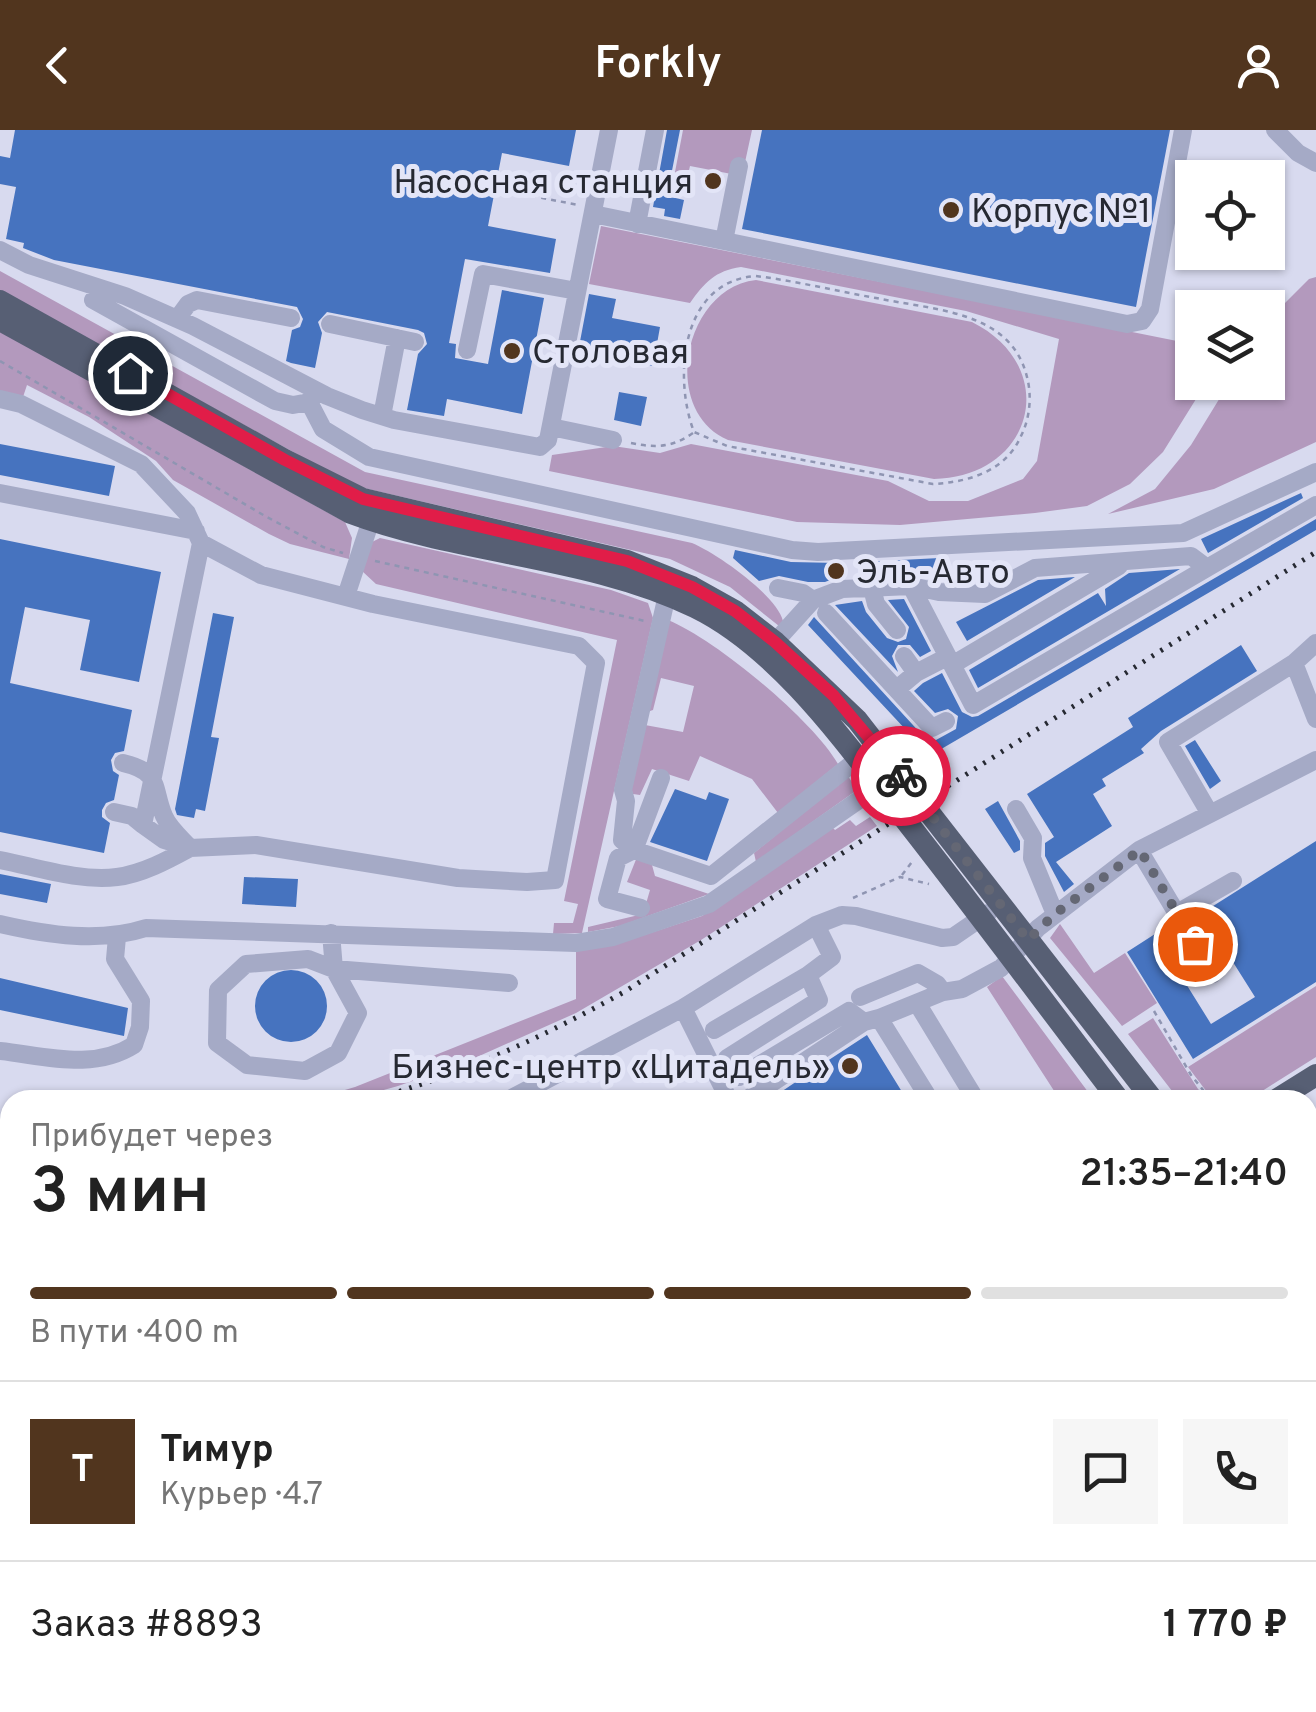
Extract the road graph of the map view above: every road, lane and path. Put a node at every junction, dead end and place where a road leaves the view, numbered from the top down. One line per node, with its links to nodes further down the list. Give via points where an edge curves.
1 (609, 130): 8 (lane)
2 (655, 130): 9 (lane)
3 (1183, 130): 10 (lane, via 1150,309 1142,321 1127,324)
4 (1275, 130): 5 (lane)
5 (1316, 162)
6 (739, 166): 10 (lane)
7 (502, 190): 8 (path)
8 (593, 212): 9 (lane); 12 (lane)
9 (637, 224): 10 (lane)
10 (724, 240)
11 (0, 250): 16 (lane)
12 (578, 291): 19 (lane, via 482,274); 23 (lane)
13 (92, 300): 20 (lane, via 275,401 292,405)
14 (0, 301): 40 (main road, via 363,499 648,568 735,611)
15 (291, 318): 16 (lane, via 198,300)
16 (178, 319): 20 (lane)
17 (0, 320): 29 (main road)
18 (330, 324): 22 (lane, via 406,340)
19 (467, 350)
20 (312, 396): 22 (lane); 26 (lane, via 322,429 370,457 806,551 1183,533)
21 (0, 399): 30 (lane, via 141,464 186,513)
22 (382, 416): 23 (lane, via 530,446 548,440)
23 (550, 427): 25 (lane)
24 (694, 432): 24 (path, via 684,386 687,342 709,298 740,277 973,318 1005,336 1030,386 1026,423 1013,452 986,473 953,483 727,446); 25 (path, via 658,448)
25 (613, 440)
26 (1316, 472)
27 (0, 493): 30 (lane)
28 (1316, 505): 32 (lane)
29 (372, 520): 36 (main road); 37 (lane)
30 (198, 537): 37 (lane, via 261,575); 52 (lane)
31 (1124, 563): 32 (lane, via 1191,556); 33 (lane, via 1035,568 985,594); 43 (lane)
32 (1207, 568): 43 (lane, via 973,705)
33 (911, 586): 35 (lane); 43 (lane)
34 (778, 588): 38 (lane, via 803,593)
35 (872, 588): 38 (lane, via 842,588); 39 (lane)
36 (667, 595): 49 (main road, via 754,647); 60 (lane, via 623,790 622,840)
37 (346, 596): 59 (lane, via 578,646 596,663 554,880 458,878 256,845)
38 (819, 606): 40 (lane); 46 (lane)
39 (897, 630)
40 (775, 642): 69 (main road, via 857,720)
41 (1316, 643): 44 (lane)
42 (904, 656): 45 (lane)
43 (950, 661): 45 (lane)
44 (1294, 663): 47 (lane); 57 (lane, via 1168,742)
45 (916, 673): 46 (lane)
46 (898, 688): 48 (lane, via 932,728)
47 (1316, 719)
48 (946, 721)
49 (858, 759): 54 (main road); 60 (lane, via 711,876)
50 (1316, 760): 57 (lane)
51 (123, 763): 52 (lane)
52 (152, 778): 58 (lane); 59 (lane, via 164,816)
53 (661, 778): 60 (lane)
54 (879, 786): 69 (main road); 74 (lane, via 709,904 613,936 576,943)
55 (1016, 809): 70 (lane, via 1033,838 1032,858)
56 (114, 812): 58 (lane)
57 (1210, 814): 61 (lane)
58 (143, 825): 59 (lane)
59 (190, 848): 63 (lane, via 118,877)
60 (634, 850): 68 (lane, via 618,858 607,900)
61 (1140, 850): 70 (lane); 71 (lane)
62 (916, 857): 64 (path)
63 (0, 860)
64 (900, 877): 66 (path); 67 (path)
65 (1232, 881): 71 (lane)
66 (937, 884)
67 (850, 899)
68 (641, 908)
69 (991, 910): 73 (lane, via 942,938 856,916); 76 (main road); 77 (main road)
70 (1055, 914): 76 (lane)
71 (1177, 914): 79 (lane)
72 (0, 924): 75 (lane)
73 (816, 925): 80 (lane, via 832,957); 85 (lane)
74 (331, 933): 75 (lane, via 146,928); 78 (lane)
75 (117, 937): 89 (lane, via 115,959 141,1001 134,1045 93,1062)
76 (1028, 940): 77 (lane); 99 (main road)
77 (1013, 959): 82 (lane, via 974,984); 98 (main road)
78 (334, 969): 78 (lane, via 308,958 246,964 218,990 217,1043 247,1064 306,1071 338,1053 358,1013); 81 (lane)
79 (1213, 974)
80 (808, 975): 88 (lane); 90 (lane, via 819,1000)
81 (508, 983)
82 (943, 992): 83 (lane, via 918,974); 84 (lane)
83 (860, 997)
84 (916, 1003): 87 (lane); 97 (lane)
85 (684, 1008): 93 (lane); 94 (lane)
86 (1154, 1011): 100 (path)
87 (872, 1020): 92 (lane, via 849,1011); 95 (lane); 96 (lane)
88 (714, 1030)
89 (0, 1050)
90 (727, 1058)
91 (1316, 1075): 101 (main road)
92 (740, 1077)
93 (530, 1090)
94 (724, 1090)
95 (762, 1090)
96 (923, 1090)
97 (970, 1090)
98 (1111, 1090)
99 (1145, 1090)
100 (1203, 1090)
101 (1292, 1090)

